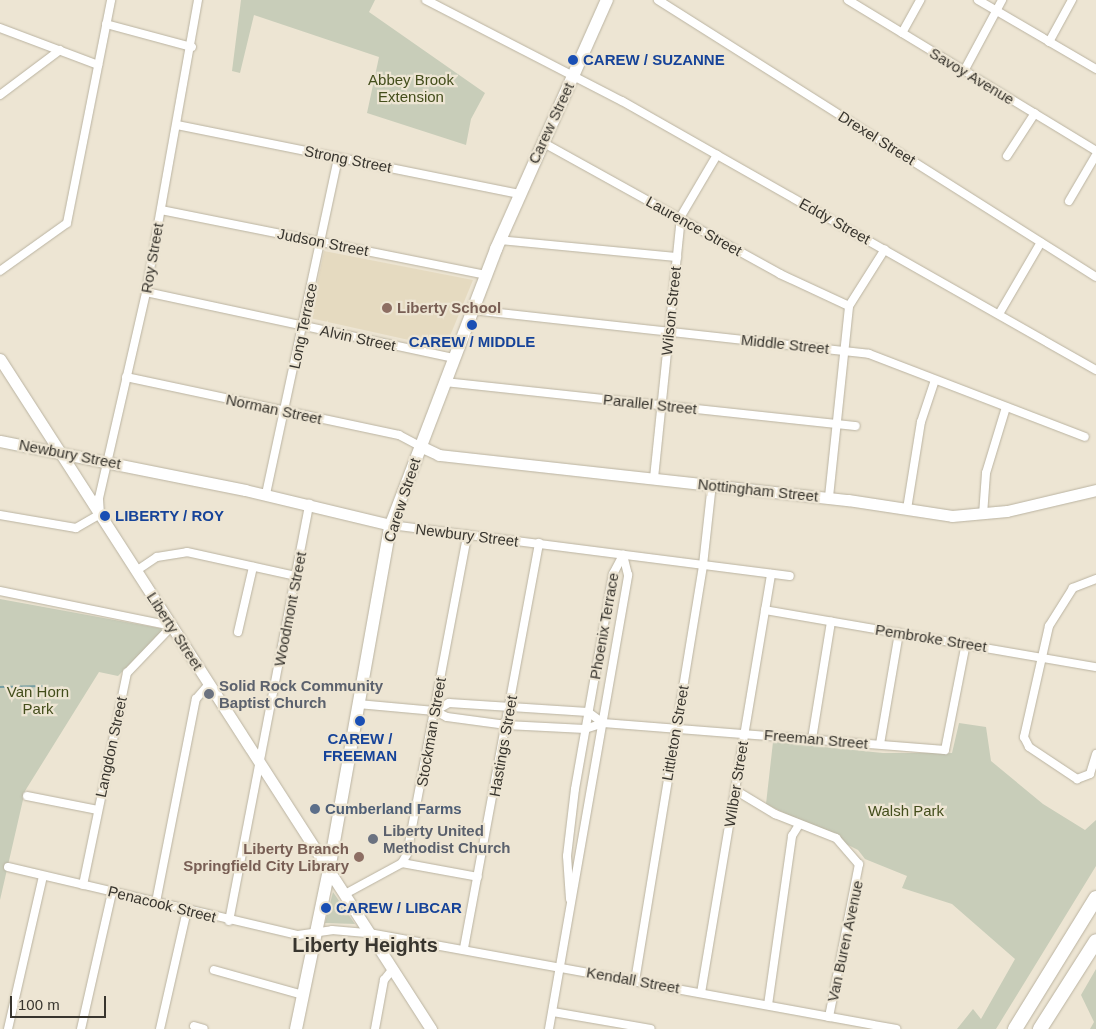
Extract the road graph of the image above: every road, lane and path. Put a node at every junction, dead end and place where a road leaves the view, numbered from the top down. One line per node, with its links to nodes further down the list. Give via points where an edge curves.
1 (111, 0): 12 (street)
2 (198, 0): 16 (street, Roy Street)
3 (426, 0): 21 (street, Eddy Street)
4 (607, 0): 21 (main road, Carew Street)
5 (658, 0): 37 (street, Drexel Street)
6 (848, 0): 14 (street, Savoy Avenue)
7 (920, 0): 14 (street)
8 (978, 0): 11 (street)
9 (1002, 0): 11 (street)
10 (1072, 0): 15 (street)
11 (997, 11): 15 (street); 20 (street)
12 (106, 24): 16 (street); 18 (street)
13 (0, 28): 17 (street)
14 (902, 33): 20 (street, Savoy Avenue)
15 (1049, 42): 19 (street)
16 (192, 48): 24 (street, Roy Street)
17 (60, 50): 18 (street); 22 (street)
18 (98, 65): 40 (street, via 64,228)
19 (1096, 69)
20 (964, 71): 23 (street, Savoy Avenue)
21 (572, 76): 25 (main road, Carew Street); 27 (street, Eddy Street)
22 (0, 95)
23 (1035, 113): 26 (street, Savoy Avenue); 29 (street)
24 (177, 125): 30 (street, Strong Street); 33 (street, Roy Street)
25 (542, 142): 31 (main road, Carew Street); 34 (street, Laurence Street)
26 (1096, 151)
27 (717, 155): 34 (street, Wilson Street); 38 (street, Eddy Street)
28 (1096, 155): 32 (street)
29 (1007, 156)
30 (338, 158): 31 (street, Strong Street); 36 (street, Long Terrace)
31 (518, 194): 35 (main road, Carew Street)
32 (1069, 201)
33 (160, 210): 36 (street, Judson Street); 43 (street, Roy Street)
34 (680, 218): 39 (street, Wilson Street); 44 (street, Laurence Street)
35 (499, 240): 39 (street); 41 (main road, Carew Street)
36 (320, 241): 41 (street, Judson Street); 47 (street, Long Terrace)
37 (1041, 242): 42 (street, Drexel Street); 46 (street)
38 (885, 249): 44 (street); 46 (street, Eddy Street)
39 (677, 257): 48 (street, Wilson Street)
40 (0, 271)
41 (486, 275): 45 (main road, Carew Street)
42 (1096, 277)
43 (146, 292): 47 (street, Alvin Street); 53 (street, Roy Street)
44 (849, 306): 49 (street)
45 (472, 310): 48 (street, Middle Street); 50 (main road, Carew Street)
46 (999, 314): 52 (street, Eddy Street)
47 (303, 326): 50 (street, Alvin Street); 58 (street, Long Terrace)
48 (670, 331): 49 (street, Middle Street); 56 (street, Wilson Street)
49 (846, 351): 54 (street, Middle Street); 59 (street)
50 (453, 358): 55 (main road, Carew Street)
51 (0, 359): 64 (street, Liberty Street)
52 (1096, 370)
53 (126, 377): 58 (street, Norman Street); 65 (street, Roy Street)
54 (935, 380): 57 (street, Middle Street); 72 (street, via 921,422)
55 (444, 382): 56 (street, Parallel Street); 63 (main road, Carew Street)
56 (662, 406): 59 (street, Parallel Street); 66 (street, Wilson Street)
57 (1006, 407): 61 (street, Middle Street); 75 (street, via 986,473)
58 (284, 411): 63 (street, Norman Street, via 399,435); 69 (street, Long Terrace)
59 (837, 425): 60 (street, Parallel Street); 70 (street)
60 (856, 426)
61 (1085, 438)
62 (0, 441): 64 (street, Newbury Street)
63 (420, 446): 66 (street, Nottingham Street, via 439,455); 76 (main road, Carew Street)
64 (61, 452): 65 (street, Newbury Street); 73 (street, Liberty Street)
65 (108, 461): 69 (street, Newbury Street); 73 (street, Roy Street, via 99,498)
66 (654, 478): 67 (street, Nottingham Street)
67 (712, 484): 70 (street, Nottingham Street); 80 (street, Littleton Street)
68 (1096, 490): 75 (street, Nottingham Street)
69 (266, 494): 71 (street, Newbury Street)
70 (829, 498): 72 (street, Nottingham Street)
71 (309, 504): 76 (street, Newbury Street); 84 (street, Woodmont Street)
72 (907, 509): 75 (street, Nottingham Street)
73 (100, 514): 74 (street, via 76,528); 82 (street, Liberty Street)
74 (0, 515)
75 (983, 515)
76 (391, 525): 77 (street, Newbury Street); 101 (main road, Carew Street)
77 (467, 535): 78 (street, Newbury Street); 103 (street, Stockman Street)
78 (539, 543): 79 (street, Newbury Street); 102 (street, Hastings Street)
79 (623, 555): 80 (street, Newbury Street); 90 (street, Phoenix Terrace, via 614,566); 92 (street, Phoenix Terrace, via 628,575)
80 (703, 565): 83 (street, Newbury Street); 108 (street, Littleton Street)
81 (253, 567): 82 (street, via 172,552); 84 (street); 93 (street)
82 (136, 571): 91 (street, Liberty Street)
83 (771, 574): 85 (street, Newbury Street); 88 (street, Wilber Street)
84 (296, 576): 113 (street, Woodmont Street)
85 (790, 576)
86 (1096, 578): 98 (street, via 1081,583 1068,593 1049,626)
87 (0, 591): 91 (street)
88 (766, 610): 89 (street, Pembroke Street); 109 (street, Wilber Street)
89 (831, 622): 94 (street, Pembroke Street); 110 (street)
90 (604, 625): 92 (street); 95 (street, Phoenix Terrace)
91 (172, 626): 100 (street, Liberty Street); 118 (street, Langdon Street, via 127,673)
92 (618, 628): 96 (street, Phoenix Terrace)
93 (238, 632)
94 (899, 633): 97 (street, Pembroke Street); 111 (street)
95 (602, 637): 96 (street); 104 (street, Phoenix Terrace)
96 (616, 640): 105 (street, Phoenix Terrace)
97 (966, 643): 98 (street, Pembroke Street); 111 (street, Freeman Street, via 945,750)
98 (1040, 658): 99 (street, Pembroke Street); 112 (street, via 1025,741 1075,779 1086,777)
99 (1096, 667)
100 (209, 684): 113 (street, Liberty Street); 131 (street, via 196,699)
101 (358, 704): 103 (street); 124 (main road, Carew Street)
102 (510, 707): 103 (street, via 449,703); 104 (street); 106 (street, Hastings Street)
103 (435, 711): 106 (street, via 446,717); 122 (street, Stockman Street)
104 (588, 712): 105 (street); 107 (street, Phoenix Terrace)
105 (603, 723): 107 (street); 108 (street, Freeman Street); 117 (street, Phoenix Terrace)
106 (506, 725): 107 (street); 126 (street, Hastings Street)
107 (585, 729): 116 (street, Phoenix Terrace)
108 (676, 729): 109 (street, Freeman Street); 142 (street, Littleton Street)
109 (744, 734): 110 (street, Freeman Street); 114 (street, Wilber Street)
110 (812, 738): 111 (street, Freeman Street)
111 (880, 744)
112 (1096, 754)
113 (262, 765): 124 (street, Liberty Street); 134 (street, Woodmont Street)
114 (735, 790): 121 (street, Van Buren Avenue); 143 (street, Wilber Street)
115 (27, 796): 118 (street)
116 (574, 796): 117 (street); 119 (street, Phoenix Terrace)
117 (589, 800): 120 (street, Phoenix Terrace)
118 (98, 810): 127 (street, Langdon Street)
119 (573, 812): 120 (street); 133 (street, Phoenix Terrace, via 566,856)
120 (587, 815): 133 (street, Phoenix Terrace)
121 (799, 825): 145 (street, via 792,836); 147 (street, Van Buren Avenue, via 836,838 852,852 860,868)
122 (402, 863): 126 (street); 129 (street)
123 (8, 867): 125 (street, Penacook Street)
124 (329, 870): 129 (street, Liberty Street); 135 (main road, Carew Street)
125 (43, 876): 127 (street, Penacook Street); 149 (street)
126 (478, 877): 138 (street, Hastings Street)
127 (84, 885): 128 (street, Penacook Street)
128 (112, 892): 131 (street, Penacook Street); 150 (street)
129 (345, 894): 136 (street, Liberty Street)
130 (1096, 898): 159 (highway)
131 (156, 902): 132 (street, Penacook Street)
132 (187, 910): 134 (street, Penacook Street); 151 (street)
133 (570, 910): 139 (street, Phoenix Terrace)
134 (229, 921): 135 (street, Penacook Street, via 298,935)
135 (316, 933): 136 (street, Penacook Street); 144 (main road, Carew Street)
136 (370, 933): 138 (street, Kendall Street); 140 (street, Liberty Street)
137 (1096, 941): 160 (highway)
138 (464, 948): 139 (street, Kendall Street)
139 (562, 967): 142 (street, Kendall Street); 146 (street, Phoenix Terrace)
140 (393, 969): 154 (street, via 384,980); 155 (street, Liberty Street)
141 (214, 970): 144 (street)
142 (635, 980): 143 (street, Kendall Street)
143 (701, 993): 145 (street, Kendall Street)
144 (303, 995): 153 (main road, Carew Street)
145 (768, 1005): 147 (street, Kendall Street)
146 (552, 1012): 156 (street, Phoenix Terrace); 157 (street)
147 (829, 1017): 158 (street, Kendall Street)
148 (194, 1026): 152 (street)
149 (8, 1029)
150 (81, 1029)
151 (160, 1029)
152 (204, 1029)
153 (296, 1029)
154 (375, 1029)
155 (431, 1029)
156 (549, 1029)
157 (651, 1029)
158 (896, 1029)
159 (1015, 1029)
160 (1040, 1029)

